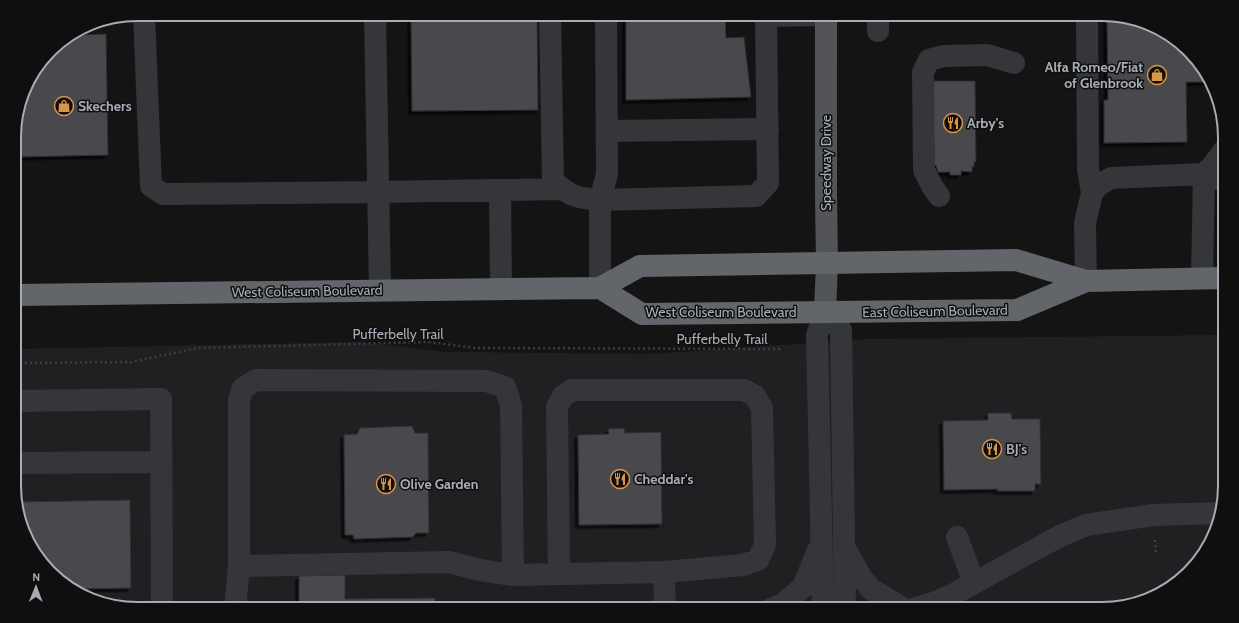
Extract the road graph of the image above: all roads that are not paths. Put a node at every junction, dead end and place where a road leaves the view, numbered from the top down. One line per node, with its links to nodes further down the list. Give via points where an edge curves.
1 (144, 21): 16 (lane, via 151,186 163,194)
2 (375, 21): 16 (lane)
3 (550, 21): 14 (lane, via 553,180)
4 (606, 21): 10 (lane)
5 (766, 21): 9 (lane)
6 (826, 21): 20 (main road, Speedway Drive)
7 (1087, 21): 17 (lane, via 1088,169)
8 (1014, 62): 18 (lane, via 987,56 944,56 929,60 923,72 924,170)
9 (768, 128): 10 (lane); 19 (lane, via 768,183 756,196)
10 (606, 131): 19 (lane, via 607,174)
11 (1218, 158): 12 (lane)
12 (1204, 174): 13 (lane); 17 (lane, via 1111,178); 21 (lane)
13 (1218, 179)
14 (562, 189): 15 (lane); 19 (lane, via 578,198)
15 (500, 190): 16 (lane); 25 (lane)
16 (378, 192): 26 (lane)
17 (1092, 193): 23 (lane, via 1085,223)
18 (939, 196)
19 (600, 200): 24 (lane)
20 (827, 263): 23 (highway, East Coliseum Boulevard, via 1016,260); 24 (highway, West Coliseum Boulevard, via 640,266); 28 (main road, Speedway Drive)
21 (1202, 278): 22 (highway, East Coliseum Boulevard); 23 (highway, East Coliseum Boulevard)
22 (1218, 278)
23 (1086, 281): 28 (highway, East Coliseum Boulevard, via 1017,310)
24 (600, 288): 25 (highway, West Coliseum Boulevard); 28 (highway, West Coliseum Boulevard, via 642,314)
25 (501, 289): 26 (highway, West Coliseum Boulevard)
26 (380, 290): 27 (highway, West Coliseum Boulevard)
27 (21, 295)
28 (825, 312): 34 (lane, via 817,335); 35 (lane, via 841,330)
29 (21, 401): 30 (lane, via 161,400)
30 (161, 462): 31 (lane); 41 (lane)
31 (21, 463)
32 (1214, 514): 40 (lane, via 1143,516 1086,525 1060,536)
33 (957, 537): 40 (lane)
34 (821, 544): 44 (lane, via 803,587); 45 (lane)
35 (844, 547): 46 (lane); 47 (lane, via 871,589)
36 (239, 566): 39 (lane, via 449,562); 39 (lane, via 239,400 243,388 256,380 486,381 505,387 511,405); 42 (lane)
37 (664, 572): 38 (lane); 38 (lane, via 744,565 758,560 765,545 762,408 755,396 744,390 572,390 563,396 557,407); 43 (lane)
38 (559, 574): 39 (lane)
39 (513, 575)
40 (974, 583): 49 (lane)
41 (162, 602)
42 (236, 602)
43 (665, 602)
44 (785, 602)
45 (823, 602)
46 (845, 602)
47 (892, 602)
48 (936, 602): 49 (lane)
49 (954, 602)

